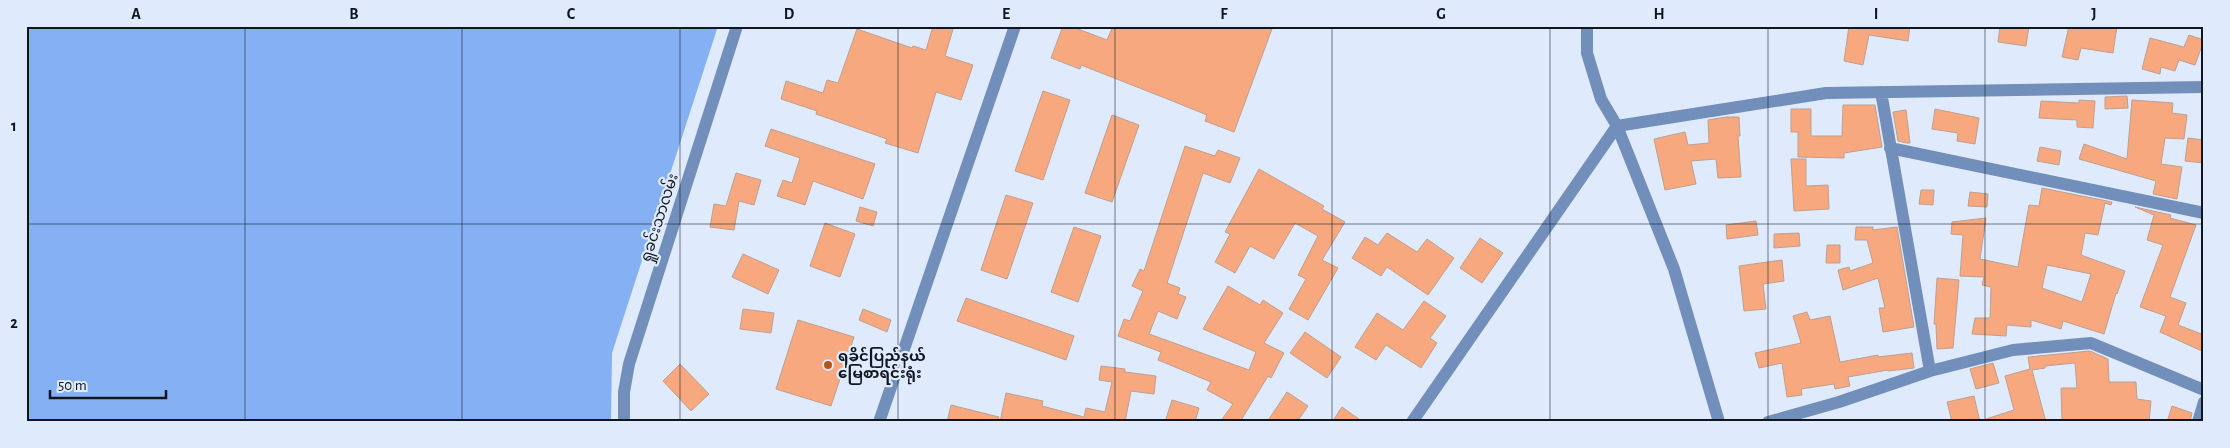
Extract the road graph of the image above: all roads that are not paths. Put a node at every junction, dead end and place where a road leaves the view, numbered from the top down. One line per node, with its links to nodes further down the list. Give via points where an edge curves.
1 (737, 26): 12 (street, ရှုခင်းသာလမ်း, via 628,364)
2 (1015, 26): 13 (street)
3 (1587, 26): 6 (street, via 1587,53 1601,99)
4 (2204, 87): 5 (street)
5 (1880, 92): 6 (street, via 1826,93); 7 (street)
6 (1617, 126): 14 (street); 15 (street, via 1674,269)
7 (1890, 148): 8 (street); 9 (street)
8 (2204, 213)
9 (1930, 370): 10 (street, via 2014,350 2091,344); 16 (street, via 1839,402)
10 (2204, 390)
11 (2204, 402): 17 (street)
12 (624, 422)
13 (879, 422)
14 (1412, 422)
15 (1719, 422)
16 (1768, 422)
17 (2198, 422)

